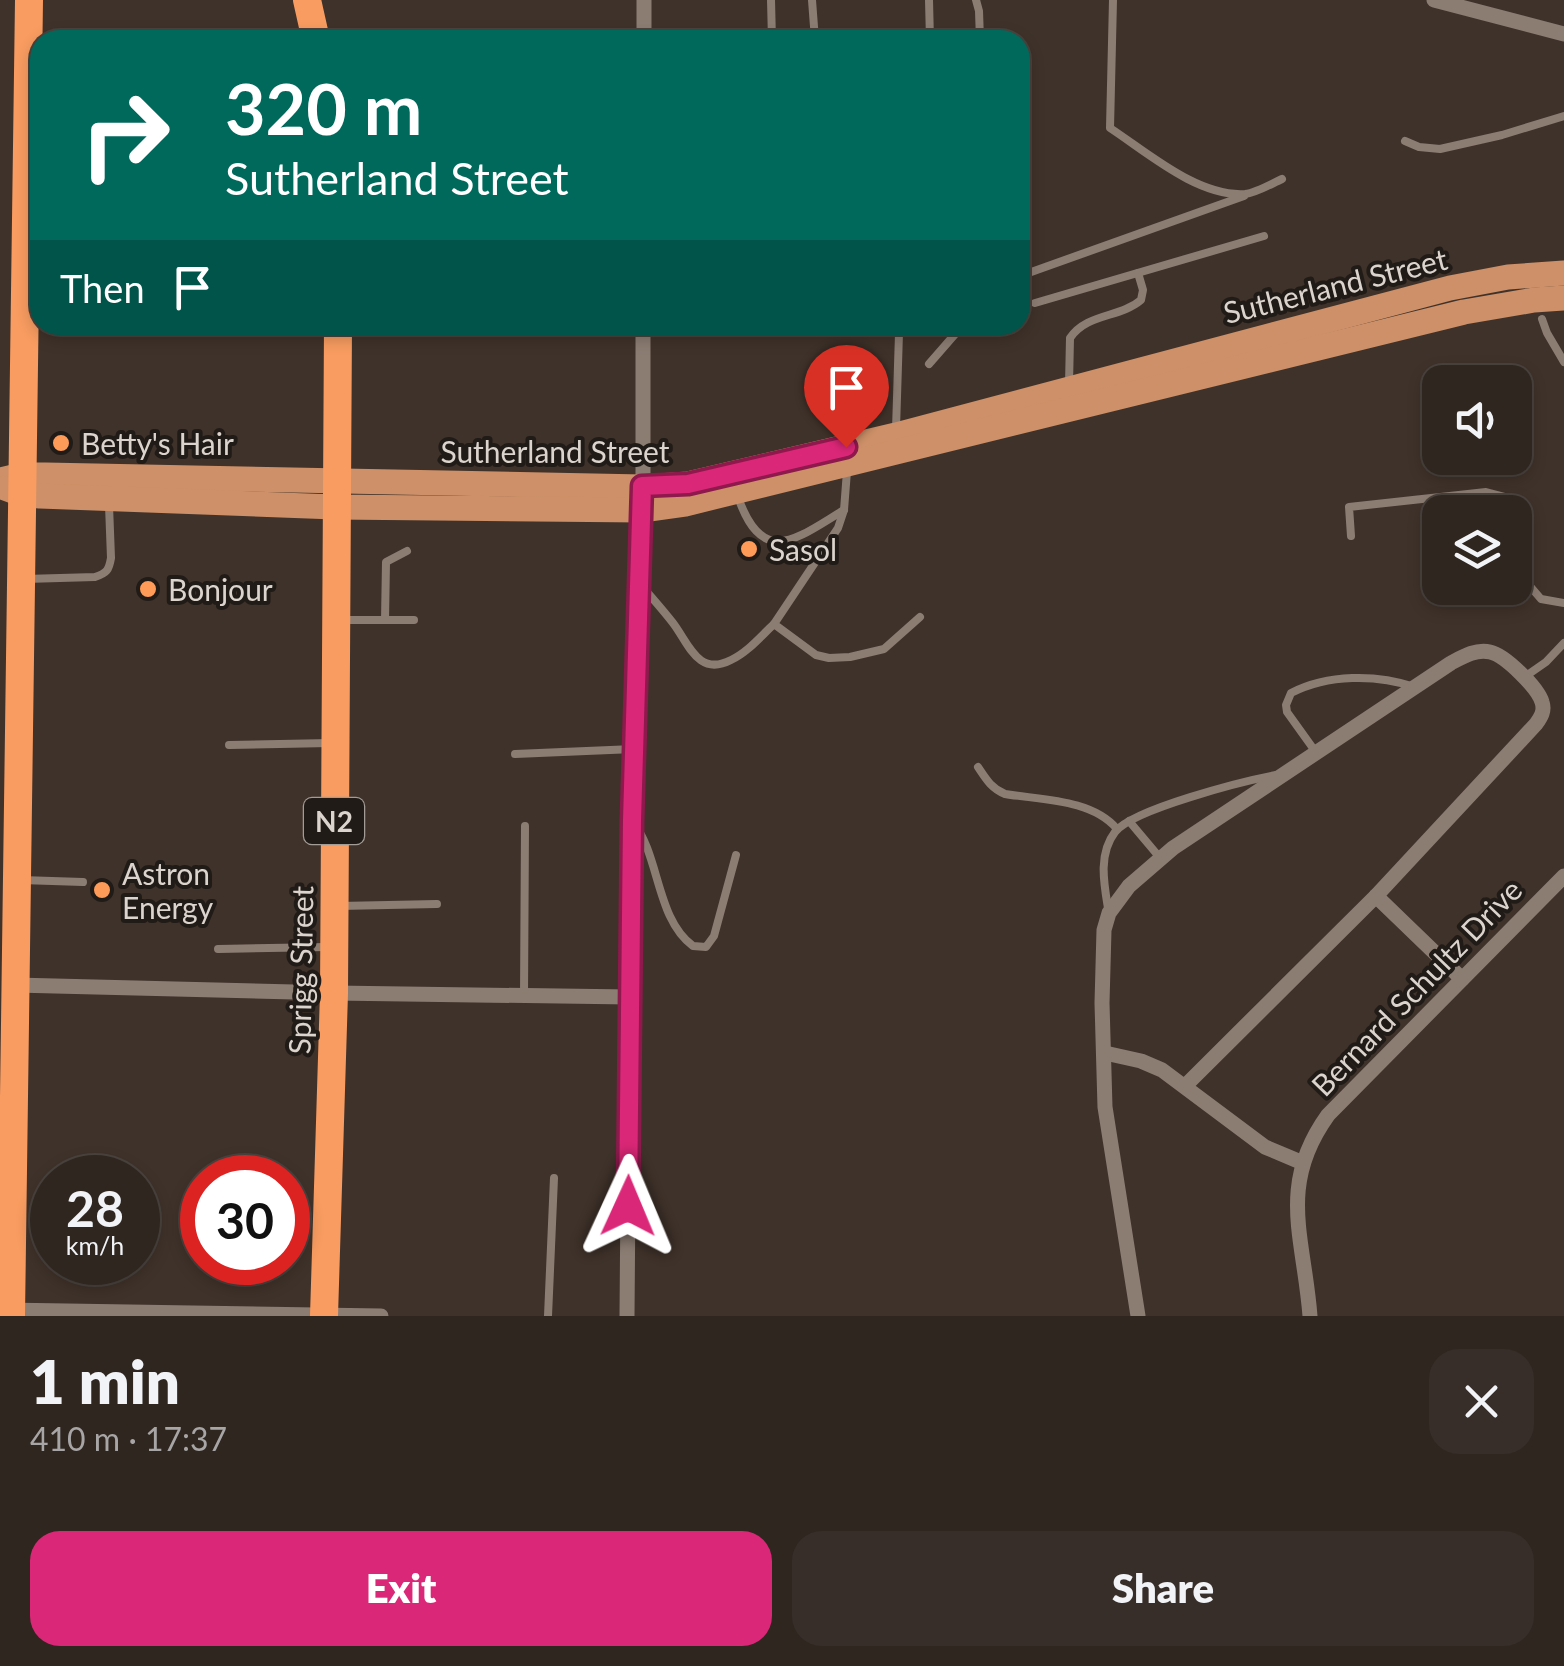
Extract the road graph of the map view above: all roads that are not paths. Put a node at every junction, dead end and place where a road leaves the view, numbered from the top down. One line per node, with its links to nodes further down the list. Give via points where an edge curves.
1 (29, 0): 37 (highway)
2 (306, 0): 10 (highway)
3 (644, 0): 11 (street)
4 (771, 0): 12 (lane)
5 (812, 0): 13 (lane)
6 (929, 0): 14 (lane)
7 (976, 0): 15 (lane)
8 (1113, 0): 20 (lane, via 1110,128 1198,184)
9 (1434, 0): 16 (street)
10 (314, 30)
11 (644, 30)
12 (772, 30)
13 (814, 30)
14 (930, 30)
15 (980, 30)
16 (1564, 34)
17 (1564, 116): 18 (lane, via 1440,150)
18 (1405, 141)
19 (1282, 179): 20 (lane)
20 (1249, 194): 22 (lane)
21 (1264, 236): 23 (lane)
22 (1030, 272)
23 (1138, 273): 26 (lane); 34 (lane, via 1141,300 1084,323 1070,338)
24 (1564, 273): 34 (main road, Sutherland Street, via 1450,288)
25 (1564, 298): 35 (main road, Sutherland Street, via 1464,312)
26 (1036, 303)
27 (1542, 319): 32 (lane)
28 (338, 335): 39 (highway, Sprigg Street / N2)
29 (643, 335): 40 (street)
30 (899, 335): 35 (lane)
31 (954, 335): 33 (lane)
32 (1564, 362)
33 (928, 364)
34 (1068, 389): 35 (main road, Sutherland Street)
35 (896, 444): 36 (main road, Sutherland Street)
36 (847, 456): 38 (main road, Sutherland Street); 40 (main road, Sutherland Street); 42 (lane)
37 (11, 484): 39 (main road, Sutherland Street); 41 (main road, Sutherland Street); 45 (highway)
38 (736, 493): 40 (main road, Sutherland Street, via 684,504); 42 (lane, via 755,533 772,541 810,531)
39 (336, 494): 40 (main road, Sutherland Street); 41 (main road, Sutherland Street); 49 (highway, Sprigg Street / N2)
40 (642, 498): 46 (street)
41 (108, 499): 45 (lane, via 111,558 105,574)
42 (844, 510): 52 (lane)
43 (1352, 536): 47 (lane, via 1349,507 1486,492 1509,498 1522,510 1530,584 1541,600)
44 (407, 550): 50 (lane, via 386,562)
45 (21, 579): 70 (highway)
46 (639, 583): 52 (lane, via 702,662 731,661); 58 (street)
47 (1564, 603)
48 (920, 617): 52 (lane, via 884,649 850,657 816,655)
49 (335, 620): 50 (lane); 56 (highway, Sprigg Street / N2)
50 (385, 620): 51 (lane)
51 (414, 620)
52 (774, 624)
53 (1564, 644): 54 (lane)
54 (1524, 678): 55 (street, via 1504,658 1475,652); 72 (street, via 1540,696 1543,714)
55 (1415, 688): 59 (street); 59 (lane, via 1346,678 1291,693 1287,712)
56 (334, 743): 57 (lane); 74 (highway, Sprigg Street / N2)
57 (230, 745)
58 (634, 749): 60 (lane); 63 (street)
59 (1317, 753): 62 (street)
60 (515, 754)
61 (978, 767): 66 (lane, via 995,790 1086,808)
62 (1286, 773): 64 (lane); 68 (street)
63 (632, 820): 67 (lane, via 676,928 693,946 706,947 714,936); 83 (street)
64 (1129, 821): 66 (lane); 68 (lane)
65 (525, 826): 82 (lane)
66 (1117, 829): 75 (lane, via 1104,865)
67 (736, 855)
68 (1161, 859): 75 (street)
69 (1564, 876): 79 (street, Bernard Schultz Drive)
70 (16, 879): 71 (lane); 76 (highway)
71 (83, 882)
72 (1376, 896): 79 (street); 85 (street)
73 (437, 904): 74 (lane)
74 (334, 906): 77 (highway, Sprigg Street / N2)
75 (1109, 913): 84 (street)
76 (8, 932): 80 (highway)
77 (334, 946): 78 (lane); 81 (highway, Sprigg Street / N2)
78 (218, 948)
79 (1462, 979): 86 (street, Bernard Schultz Drive, via 1328,1115)
80 (15, 985): 81 (street); 87 (highway)
81 (334, 993): 82 (street); 91 (highway, Sprigg Street / N2)
82 (524, 996): 83 (street)
83 (630, 997): 94 (street)
84 (1104, 1053): 85 (street, via 1142,1061); 95 (street, via 1105,1107)
85 (1185, 1086): 86 (street, via 1265,1147)
86 (1303, 1163): 96 (street, Bernard Schultz Drive, via 1297,1211)
87 (6, 1167): 89 (highway)
88 (554, 1178): 93 (lane)
89 (7, 1312): 90 (street)
90 (62, 1314): 91 (street)
91 (324, 1315): 92 (street)
92 (381, 1316)
93 (548, 1316)
94 (627, 1316)
95 (1138, 1316)
96 (1310, 1316)

